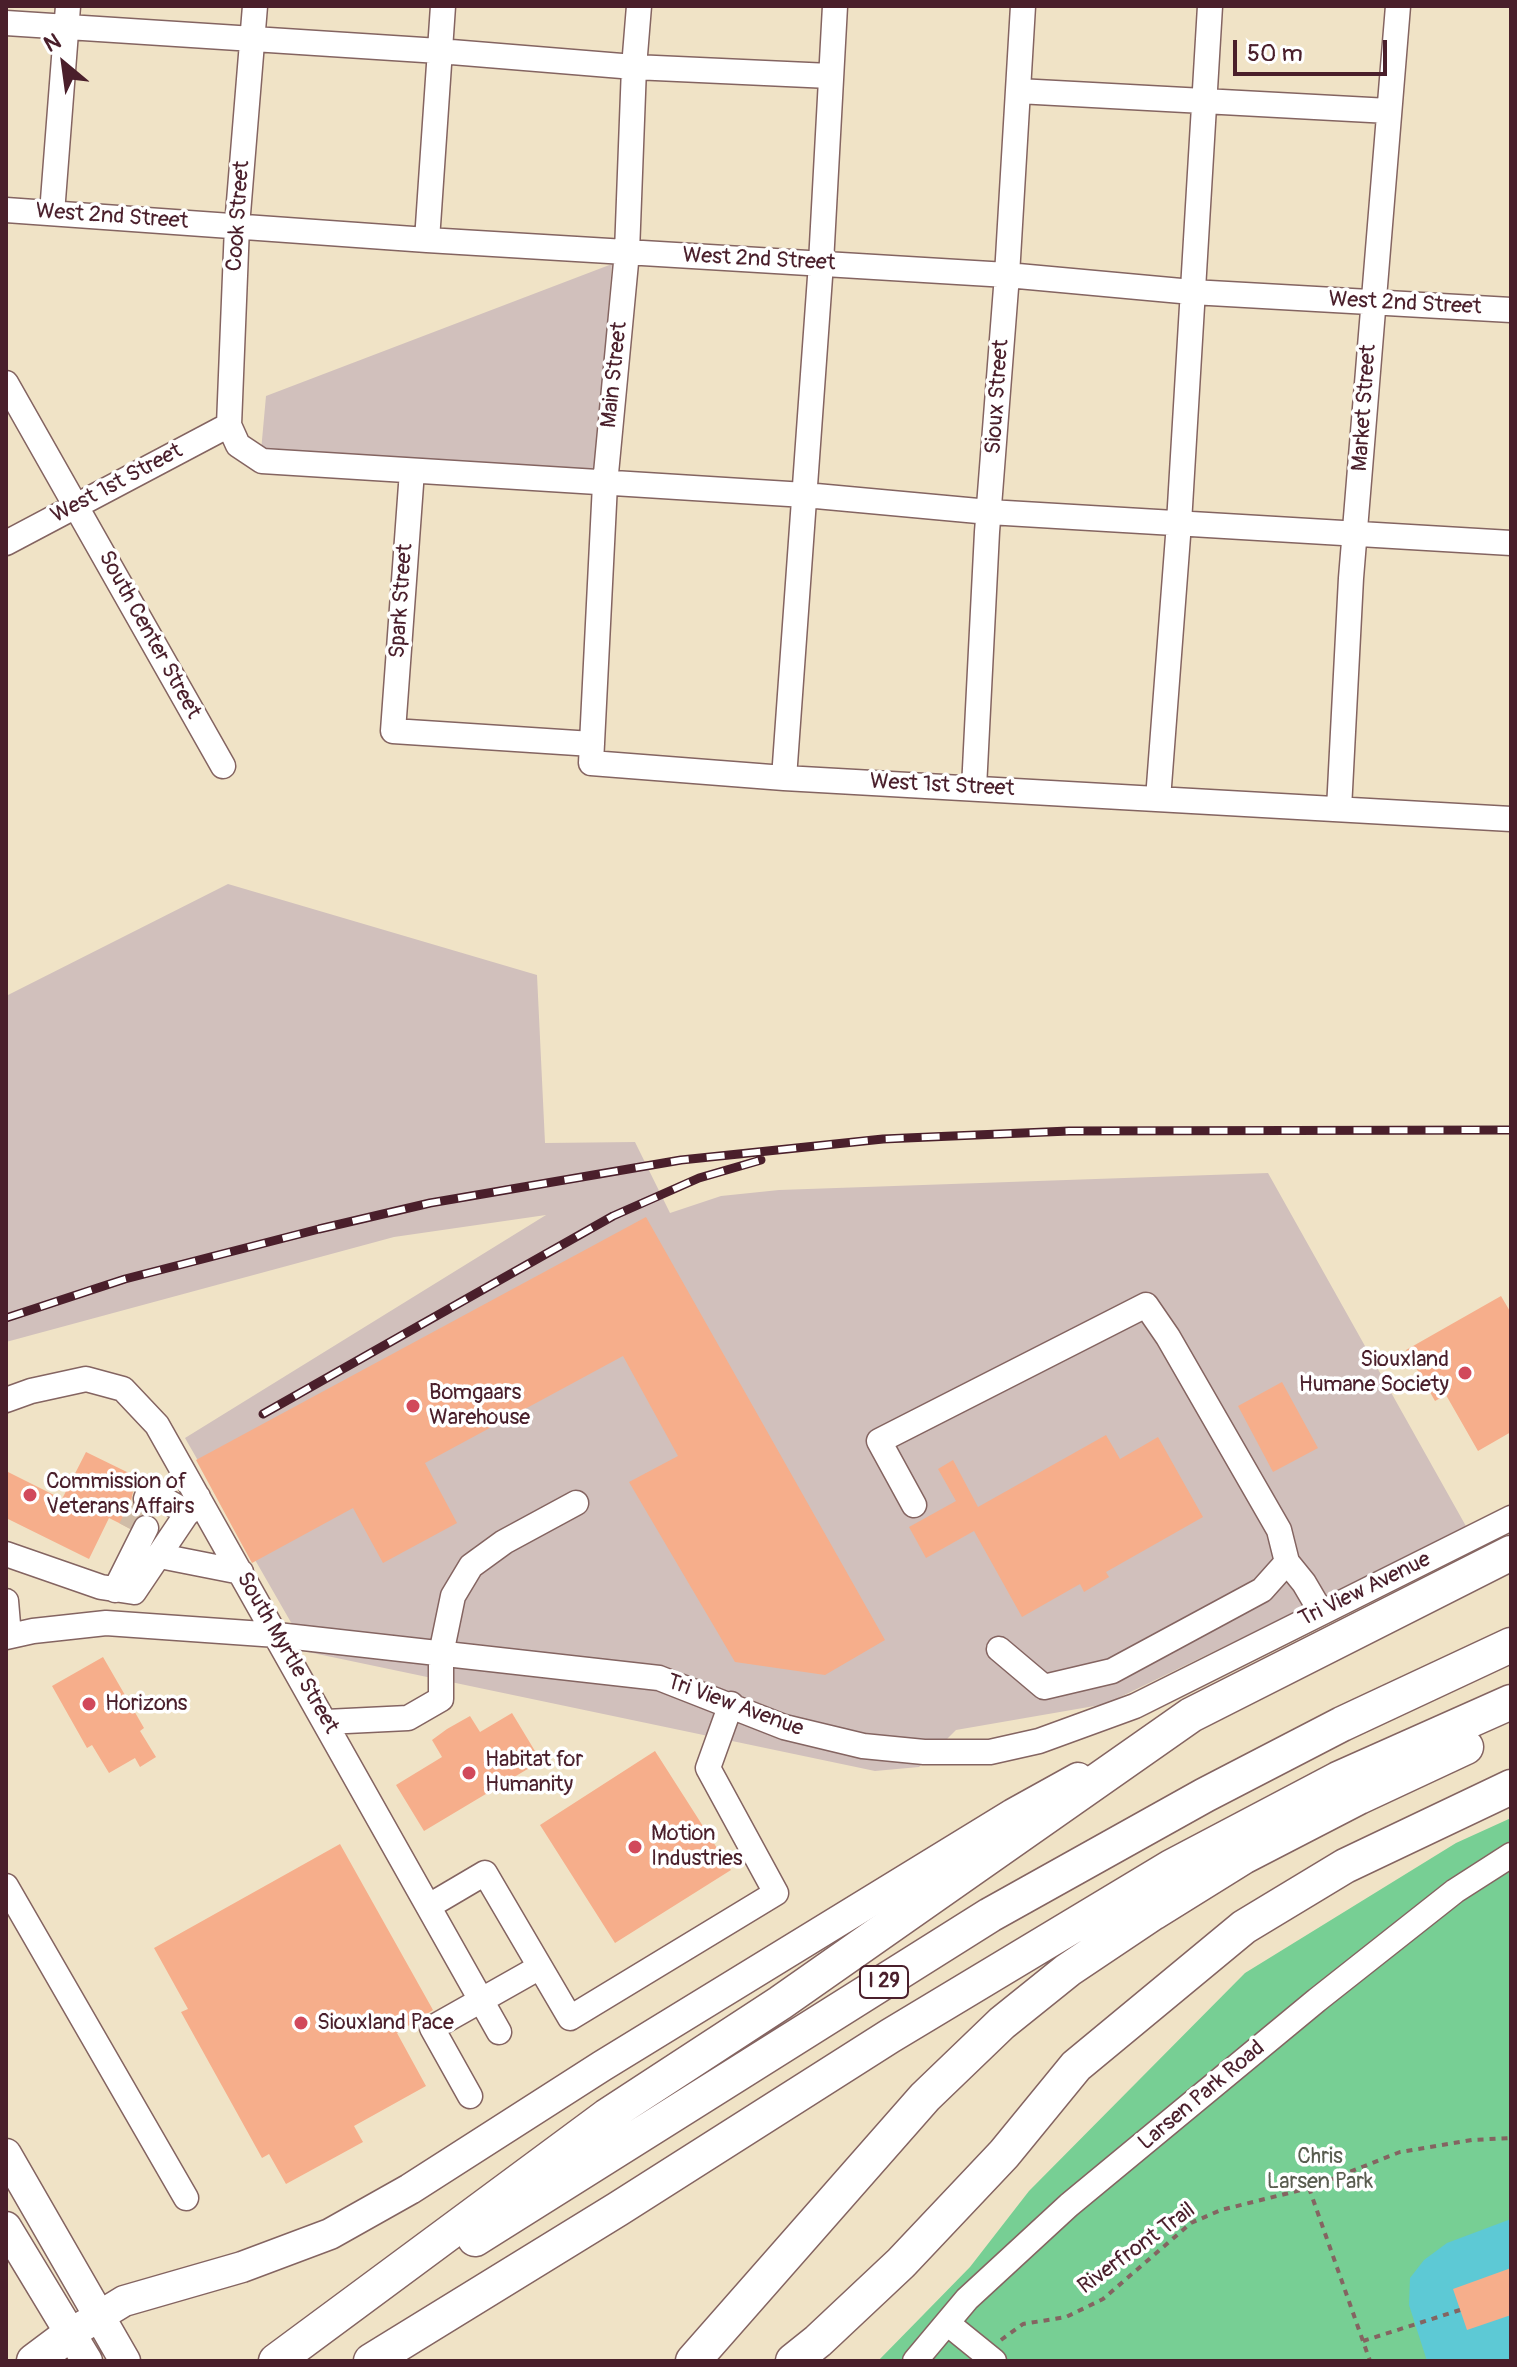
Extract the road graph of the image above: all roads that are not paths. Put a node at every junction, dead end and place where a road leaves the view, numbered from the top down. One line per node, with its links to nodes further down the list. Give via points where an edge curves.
1 (255, 6): 10 (street, Cook Street)
2 (443, 6): 11 (street)
3 (639, 6): 12 (street, Main Street)
4 (835, 6): 13 (street)
5 (1023, 6): 14 (street, Sioux Street)
6 (1210, 6): 15 (street)
7 (1398, 6): 16 (street, Market Street)
8 (67, 16): 9 (street); 10 (street); 18 (street)
9 (6, 23)
10 (252, 38): 11 (street); 19 (street, Cook Street)
11 (439, 51): 12 (street); 20 (street)
12 (634, 67): 13 (street); 21 (street, Main Street)
13 (830, 76): 22 (street)
14 (1018, 91): 15 (street); 23 (street, Sioux Street)
15 (1206, 101): 16 (street); 24 (street)
16 (1389, 111): 25 (street, Market Street)
17 (6, 210): 18 (street, West 2nd Street)
18 (52, 213): 19 (street, West 2nd Street)
19 (237, 226): 20 (street, West 2nd Street); 28 (street, Cook Street)
20 (427, 240): 21 (street, West 2nd Street)
21 (627, 252): 22 (street, West 2nd Street); 30 (street, Main Street)
22 (821, 263): 23 (street, West 2nd Street); 31 (street)
23 (1007, 275): 24 (street, West 2nd Street); 33 (street, Sioux Street)
24 (1192, 292): 25 (street, West 2nd Street); 34 (street)
25 (1373, 302): 26 (street, West 2nd Street); 35 (street, Market Street)
26 (1511, 310)
27 (6, 383): 32 (street, South Center Street)
28 (229, 425): 29 (street, via 238,445 262,461); 32 (street, West 1st Street)
29 (412, 471): 30 (street); 38 (street, Spark Street, via 393,731)
30 (605, 484): 31 (street); 38 (street, Main Street)
31 (805, 495): 33 (street); 40 (street)
32 (76, 505): 36 (street, West 1st Street); 39 (street, South Center Street)
33 (989, 512): 34 (street); 41 (street, Sioux Street)
34 (1179, 523): 35 (street); 42 (street)
35 (1355, 533): 37 (street); 43 (street, Market Street)
36 (6, 543)
37 (1511, 543)
38 (592, 744): 40 (street, West 1st Street, via 591,763)
39 (223, 766)
40 (784, 778): 41 (street, West 1st Street)
41 (974, 788): 42 (street, West 1st Street)
42 (1158, 799): 43 (street, West 1st Street)
43 (1339, 809): 44 (street, West 1st Street)
44 (1511, 819)
45 (6, 1400): 47 (street, South Myrtle Street, via 86,1379 123,1389 157,1425)
46 (576, 1503): 62 (street, via 471,1566 453,1596)
47 (193, 1505): 52 (street); 54 (street, South Myrtle Street); 55 (street, via 148,1513)
48 (914, 1505): 53 (street, via 879,1441 1146,1305 1279,1530)
49 (1511, 1518): 57 (street, Tri View Avenue)
50 (1511, 1553): 65 (highway)
51 (6, 1554): 55 (street)
52 (160, 1556): 54 (street); 55 (street, via 134,1592)
53 (1287, 1562): 57 (street); 61 (street, via 1262,1590 1112,1671 1044,1687)
54 (241, 1572): 58 (street, South Myrtle Street)
55 (108, 1588)
56 (6, 1601): 59 (street)
57 (1321, 1612): 64 (street, Tri View Avenue, via 1135,1706 990,1752 863,1746 784,1727)
58 (277, 1635): 59 (street, Tri View Avenue, via 106,1623); 62 (street, Tri View Avenue); 66 (street, South Myrtle Street)
59 (8, 1636)
60 (1511, 1645): 88 (highway, I 29, via 1219,1787 990,1915)
61 (999, 1649)
62 (441, 1654): 64 (street, Tri View Avenue, via 659,1678); 66 (street, via 441,1699 408,1718)
63 (1511, 1702): 89 (highway, I 29, via 1338,1779 1171,1867)
64 (731, 1704): 72 (street, via 708,1768 776,1893 570,2018)
65 (1191, 1715): 80 (main road, via 1013,1814 357,2219 257,2262); 87 (highway, via 780,2003 607,2116)
66 (326, 1722): 71 (street, South Myrtle Street)
67 (1511, 1726): 90 (highway, via 1243,1857 1068,1970 1002,2023 925,2097)
68 (1511, 1787): 91 (highway, via 1345,1866 1244,1927 1076,2066 1004,2154 901,2263)
69 (1511, 1855): 82 (street, Larsen Park Road, via 1398,1936 1069,2205)
70 (6, 1886): 77 (street)
71 (429, 1906): 72 (street, via 485,1873); 73 (street, South Myrtle Street)
72 (540, 1967): 73 (street)
73 (482, 2000): 74 (street, South Myrtle Street); 75 (street, via 432,2028)
74 (499, 2032)
75 (470, 2096)
76 (6, 2154): 79 (main road)
77 (186, 2198)
78 (6, 2227): 83 (main road)
79 (64, 2255): 80 (main road, via 91,2279 128,2292); 81 (main road)
80 (181, 2285): 81 (main road, via 124,2301)
81 (99, 2315): 83 (main road); 86 (main road)
82 (947, 2323): 84 (street); 92 (street, Larsen Park Road)
83 (78, 2348): 85 (highway)
84 (989, 2358)
85 (34, 2361)
86 (125, 2361)
87 (276, 2361)
88 (282, 2361)
89 (371, 2361)
90 (693, 2361)
91 (793, 2361)
92 (915, 2361)

